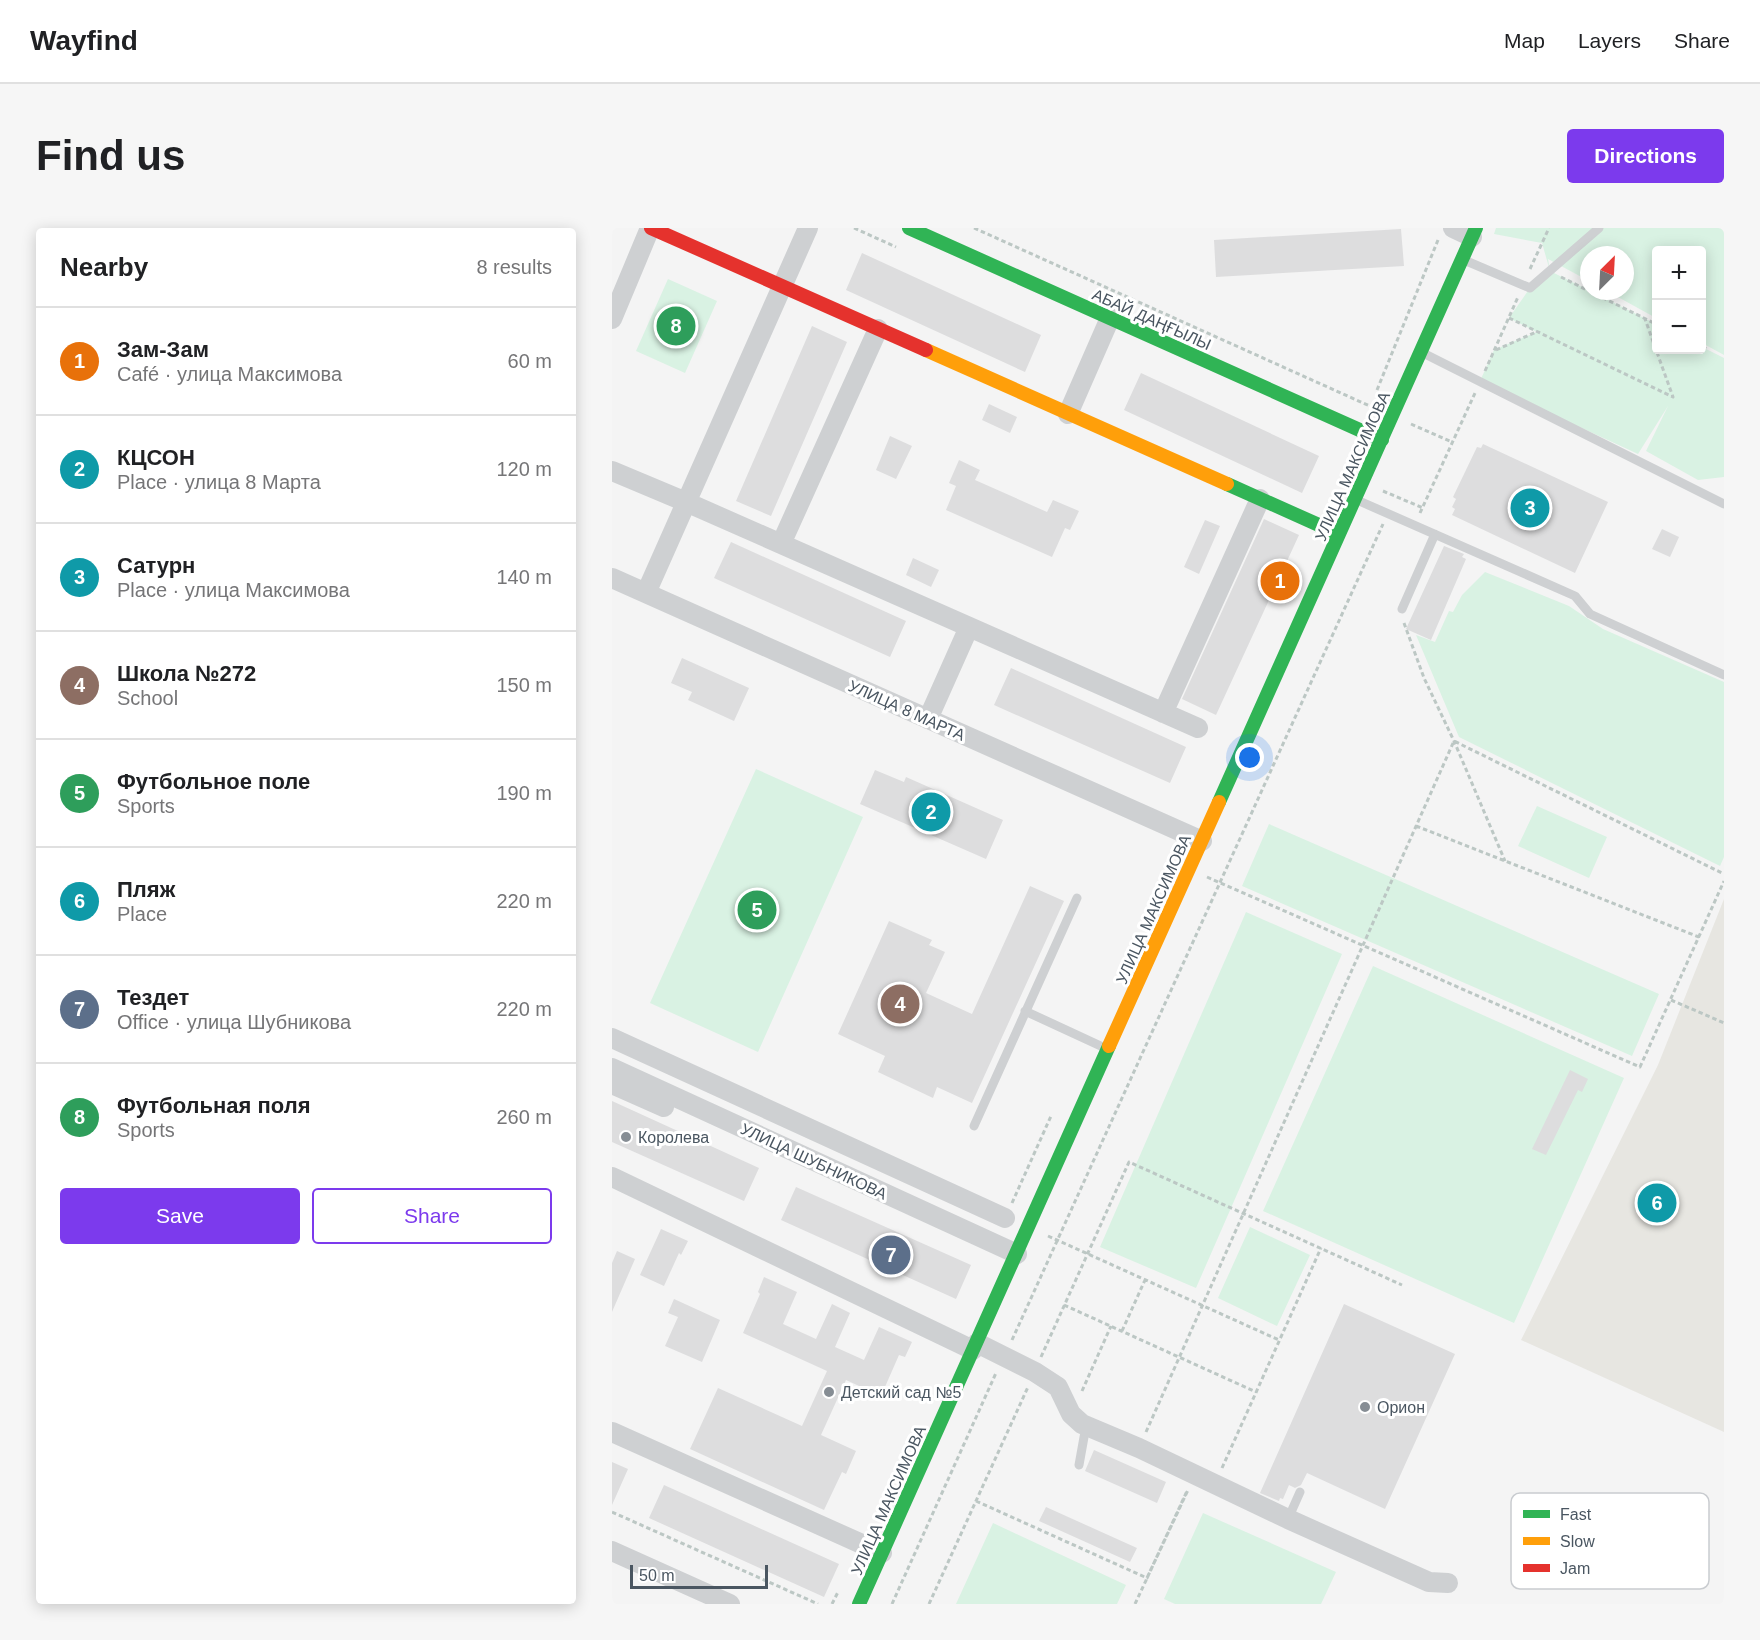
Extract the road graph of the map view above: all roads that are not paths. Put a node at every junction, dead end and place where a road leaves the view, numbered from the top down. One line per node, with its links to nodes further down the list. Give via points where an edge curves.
1 (651, 228): 8 (street); 10 (street)
2 (808, 228): 8 (street)
3 (909, 228): 9 (street, АБАЙ ДАҢҒЫЛЫ)
4 (1599, 228): 7 (lane, via 1530,288)
5 (1446, 233): 6 (street)
6 (1474, 233): 7 (street, УЛИЦА МАКСИМОВА)
7 (1463, 260): 12 (street, УЛИЦА МАКСИМОВА)
8 (782, 286): 11 (street); 18 (street)
9 (1110, 318): 13 (street); 14 (street, АБАЙ ДАҢҒЫЛЫ)
10 (612, 319)
11 (878, 329): 13 (street); 22 (street)
12 (1421, 352): 14 (street, УЛИЦА МАКСИМОВА); 19 (lane)
13 (1068, 414): 16 (street)
14 (1382, 440): 17 (street, УЛИЦА МАКСИМОВА)
15 (612, 471): 18 (street)
16 (1260, 499): 20 (street); 28 (street)
17 (1355, 499): 20 (street, УЛИЦА МАКСИМОВА); 21 (lane)
18 (686, 502): 22 (street); 24 (street)
19 (1724, 504)
20 (1339, 534): 31 (street, УЛИЦА МАКСИМОВА)
21 (1435, 534): 25 (lane); 27 (lane, via 1575,596 1590,614)
22 (781, 544): 26 (street)
23 (612, 578): 24 (street, УЛИЦА 8 МАРТА)
24 (646, 593): 29 (street, УЛИЦА 8 МАРТА)
25 (1402, 609)
26 (969, 627): 28 (street); 29 (street)
27 (1724, 675)
28 (1163, 712): 30 (street)
29 (928, 719): 31 (street, УЛИЦА 8 МАРТА)
30 (1198, 728)
31 (1202, 842): 35 (street, УЛИЦА МАКСИМОВА)
32 (1077, 898): 33 (lane)
33 (1025, 1011): 35 (lane); 38 (lane)
34 (612, 1038): 40 (street)
35 (1109, 1049): 42 (street, УЛИЦА МАКСИМОВА)
36 (612, 1068): 42 (street, УЛИЦА ШУБНИКОВА)
37 (612, 1084): 41 (street)
38 (974, 1126)
39 (612, 1177): 43 (street)
40 (1005, 1218)
41 (989, 1254)
42 (1017, 1254): 43 (street, УЛИЦА МАКСИМОВА)
43 (975, 1347): 44 (street, via 1005,1356 1058,1387 1064,1403); 49 (street, УЛИЦА МАКСИМОВА)
44 (1079, 1420): 46 (lane); 48 (street)
45 (612, 1432): 49 (street)
46 (1079, 1465)
47 (1300, 1492): 48 (lane)
48 (1288, 1518): 51 (street, via 1429,1582)
49 (882, 1553): 53 (street, УЛИЦА МАКСИМОВА)
50 (613, 1555): 52 (street)
51 (1448, 1583)
52 (730, 1604)
53 (859, 1604)

